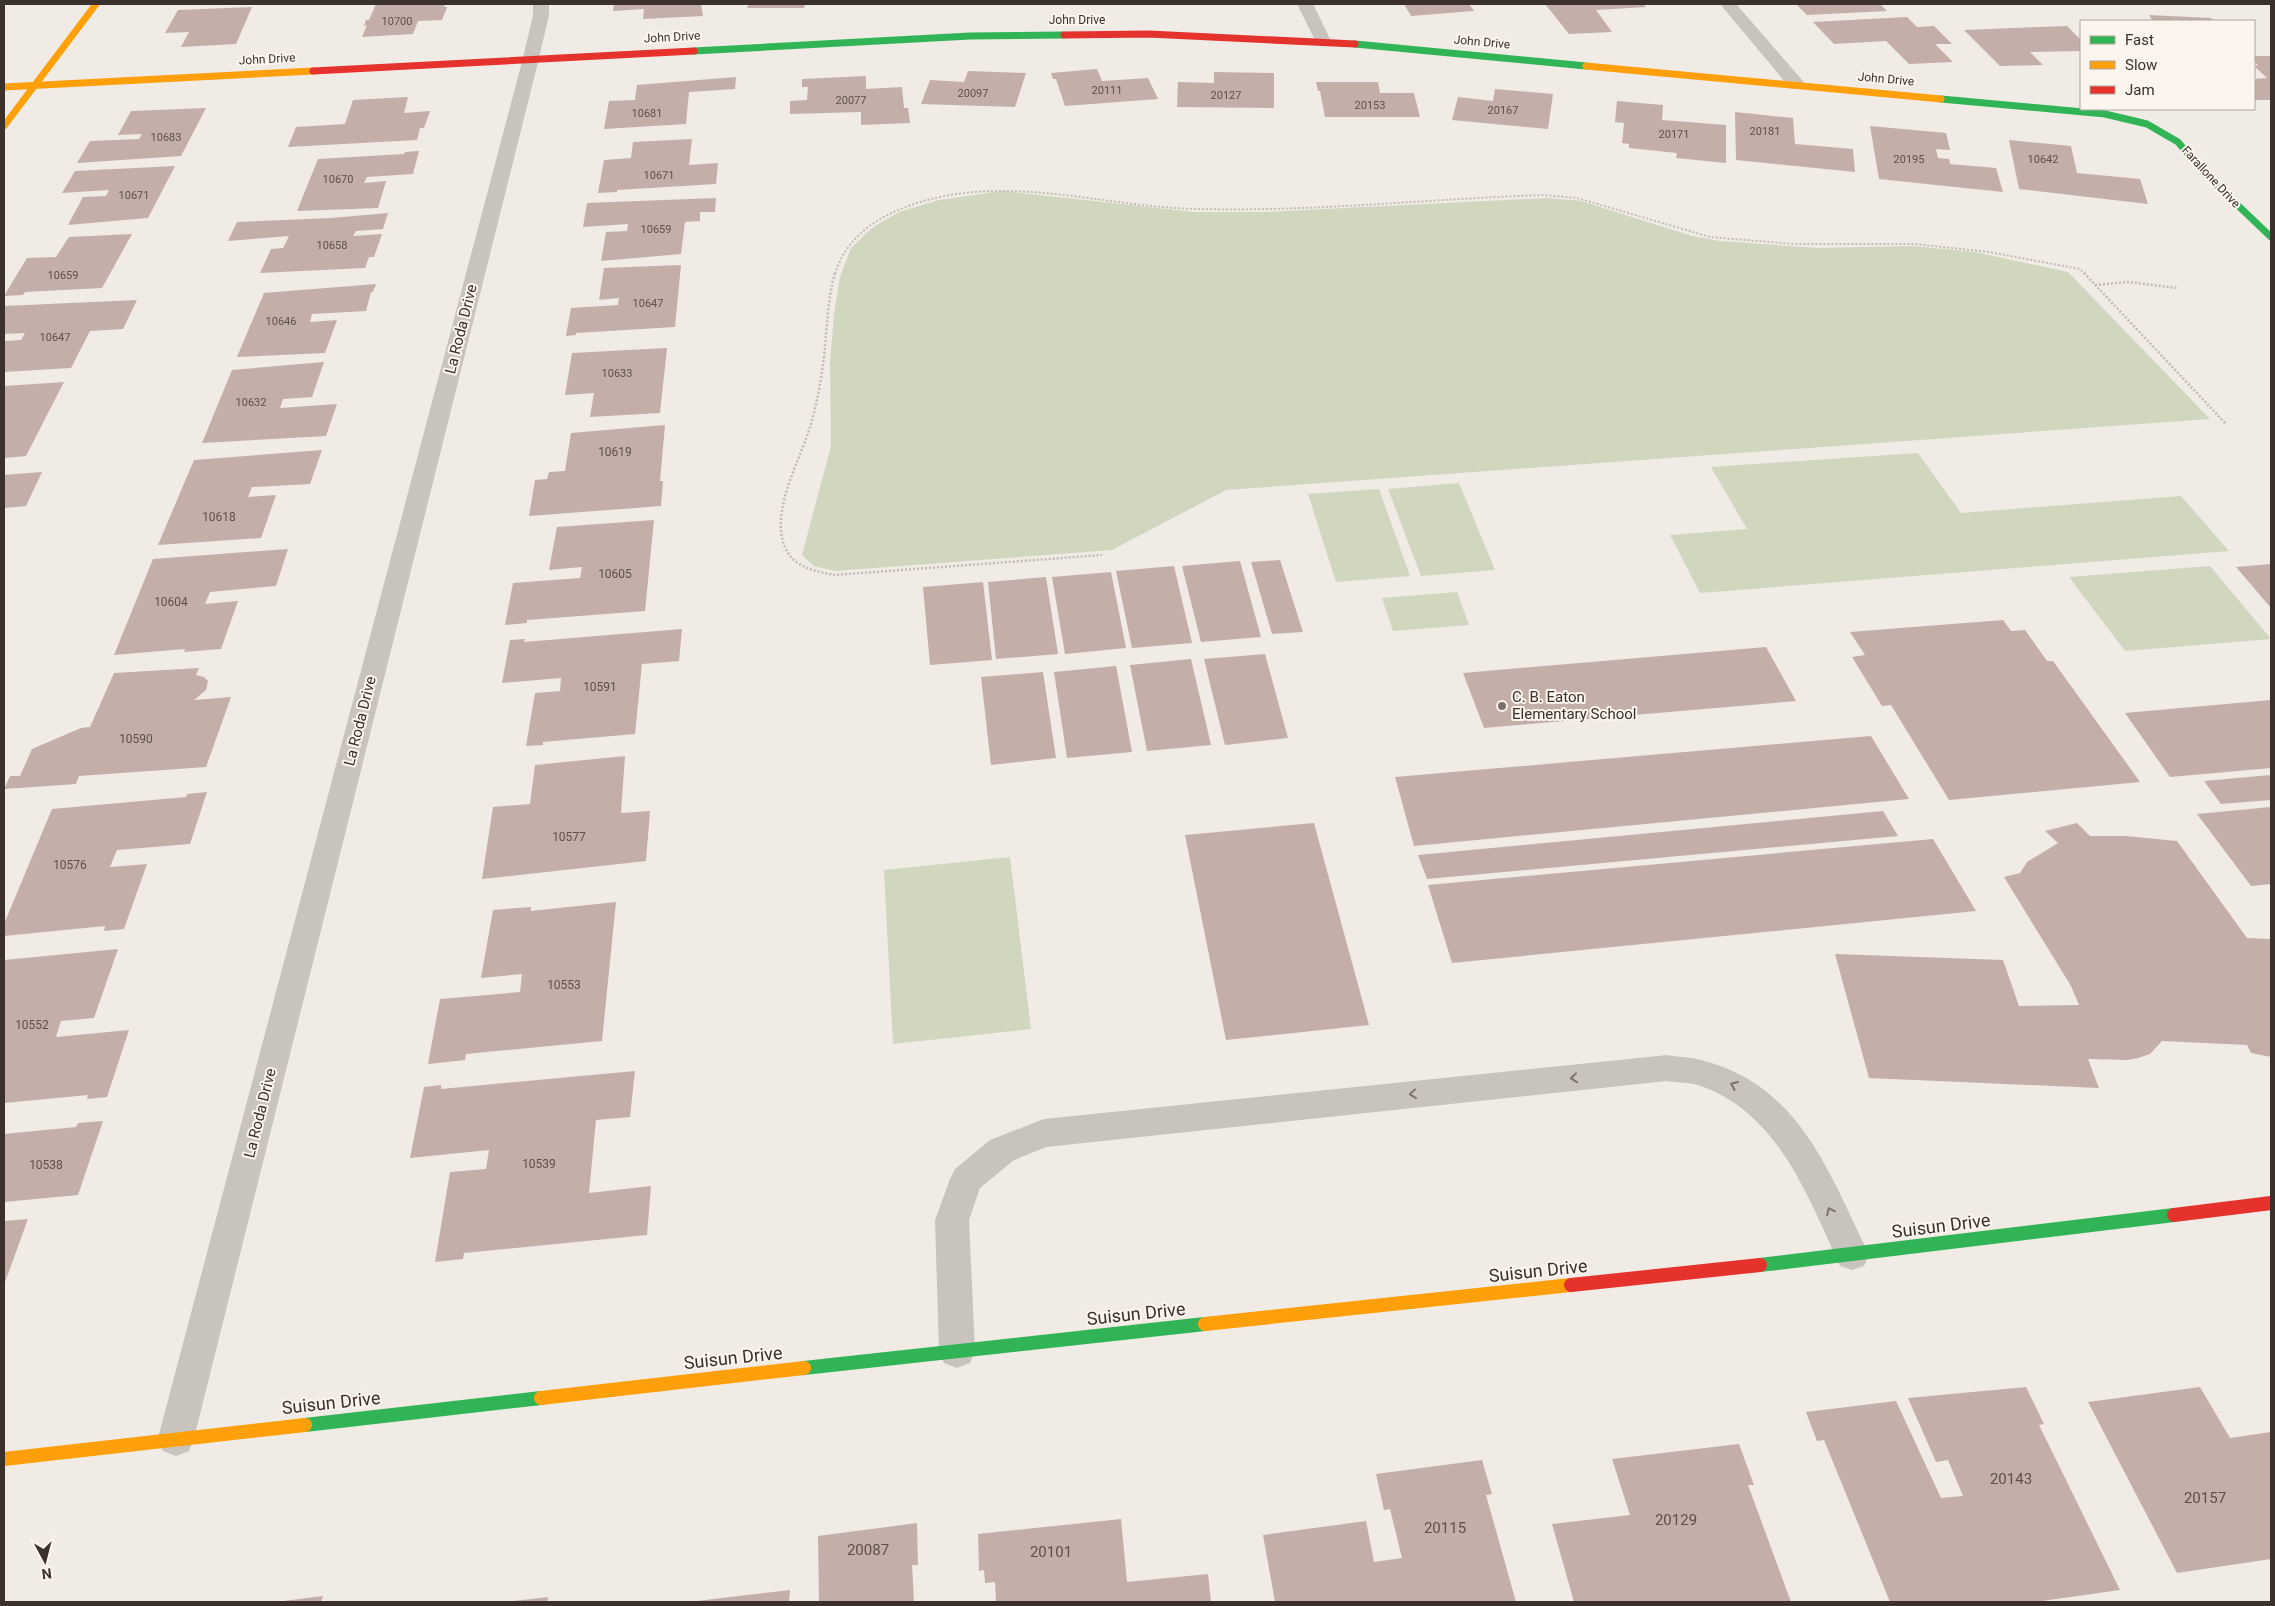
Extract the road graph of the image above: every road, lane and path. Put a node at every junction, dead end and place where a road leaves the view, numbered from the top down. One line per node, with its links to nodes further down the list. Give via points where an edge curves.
1 (96, 4): 8 (street)
2 (541, 4): 6 (street, La Roda Drive)
3 (1305, 4): 5 (street)
4 (1728, 4): 7 (street)
5 (1323, 41): 6 (street, John Drive, via 1149,34 1026,34); 7 (street, John Drive)
6 (531, 58): 8 (street, John Drive); 20 (street, La Roda Drive)
7 (1797, 85): 10 (street, John Drive, via 2080,110)
8 (34, 86): 9 (street, John Drive); 11 (street)
9 (4, 87)
10 (2147, 124): 12 (street, Farallone Drive, via 2178,142)
11 (4, 126)
12 (2271, 238)
13 (2095, 285): 14 (path, via 2128,282); 15 (path); 16 (path, via 2080,269 1989,252 1914,244 1794,244 1729,240 1693,234 1577,198 1543,195 1205,210 1002,189 924,201 896,210 870,225 848,245 835,276 812,421 782,510 780,529 784,546 803,568 834,575)
14 (2177, 288)
15 (2226, 424)
16 (1102, 555)
17 (2271, 1203): 18 (street, Suisun Drive)
18 (1852, 1255): 19 (street, Suisun Drive); 19 (street, one-way to 19, via 1798,1146 1774,1115 1740,1088 1704,1073 1667,1068 1044,1133 1002,1150 967,1179 952,1220)
19 (957, 1350): 20 (street, Suisun Drive)
20 (176, 1438): 21 (street, Suisun Drive)
21 (4, 1459)

